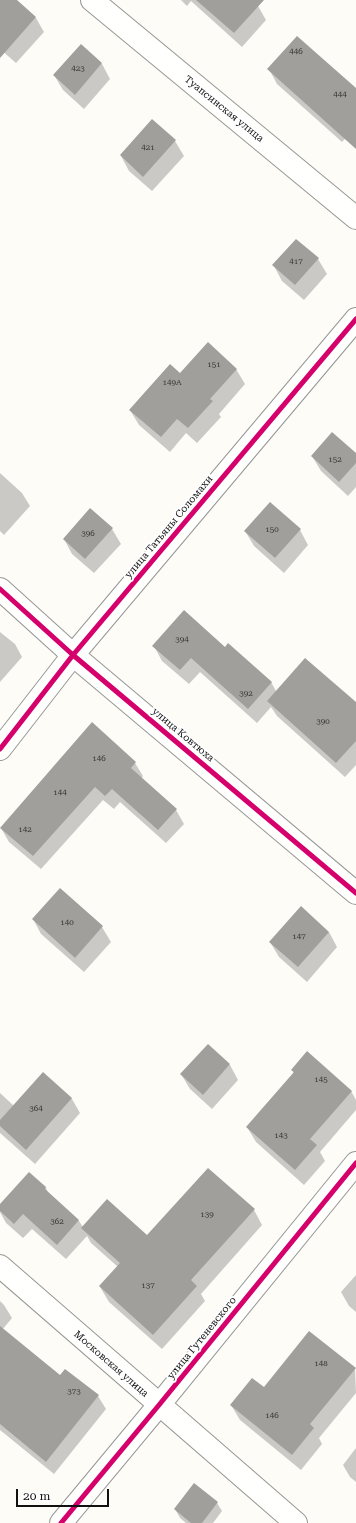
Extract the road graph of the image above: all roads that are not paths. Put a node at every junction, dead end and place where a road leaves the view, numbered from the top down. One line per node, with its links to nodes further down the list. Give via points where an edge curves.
1 (92, 0): 2 (street, Туапсинская улица)
2 (356, 218)
3 (356, 319): 5 (street, улица Татьяны Соломахи)
4 (0, 589): 5 (street, улица Ковтюха)
5 (73, 654): 6 (street, улица Татьяны Соломахи); 7 (street, улица Ковтюха)
6 (0, 749)
7 (356, 893)
8 (356, 1162): 10 (street, улица Гутеневского)
9 (0, 1266): 10 (street, Московская улица)
10 (159, 1405): 11 (street, улица Гутеневского); 12 (street, Московская улица)
11 (61, 1523)
12 (296, 1523)

